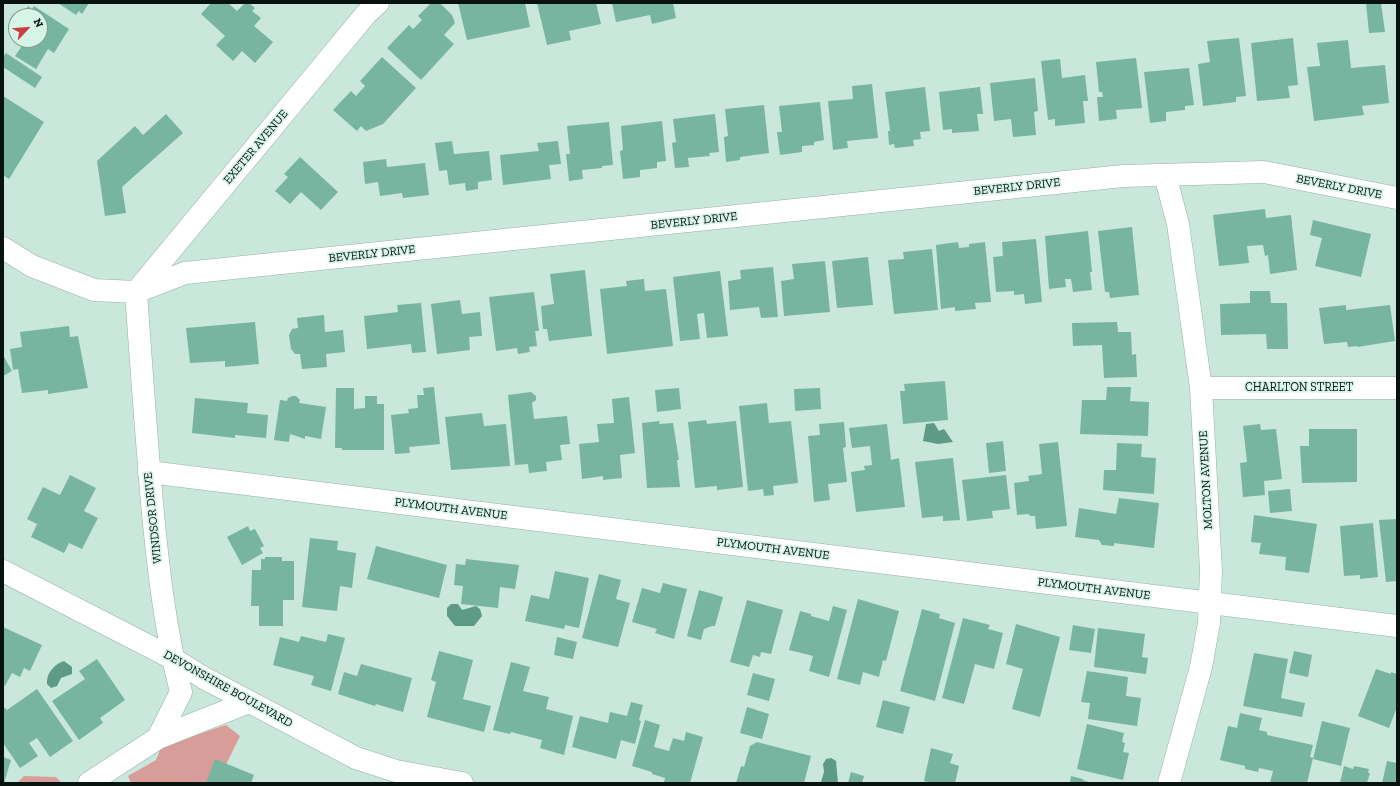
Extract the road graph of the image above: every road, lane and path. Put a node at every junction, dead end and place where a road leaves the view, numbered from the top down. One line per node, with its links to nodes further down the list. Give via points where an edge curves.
1 (378, 3): 5 (street, EXETER AVENUE, via 366,14)
2 (1164, 175): 3 (street, BEVERLY DRIVE, via 1264,172); 5 (street, BEVERLY DRIVE, via 1123,176 185,273); 6 (street, MOLTON AVENUE, via 1178,224)
3 (1397, 198)
4 (3, 248): 5 (street, BEVERLY DRIVE, via 32,266 94,290)
5 (136, 292): 8 (street, WINDSOR DRIVE)
6 (1201, 388): 7 (street, CHARLTON STREET); 10 (street, MOLTON AVENUE, via 1212,571)
7 (1397, 388)
8 (149, 472): 10 (street, PLYMOUTH AVENUE); 12 (street, WINDSOR DRIVE, via 159,573)
9 (3, 572): 12 (street, DEVONSHIRE BOULEVARD)
10 (1210, 603): 11 (street, PLYMOUTH AVENUE); 17 (street, MOLTON AVENUE, via 1201,667)
11 (1397, 626)
12 (172, 658): 13 (street, DEVONSHIRE BOULEVARD); 14 (street, WINDSOR DRIVE, via 181,692)
13 (249, 702): 14 (street); 16 (street, DEVONSHIRE BOULEVARD, via 356,758 396,771)
14 (158, 738): 15 (street)
15 (89, 783)
16 (462, 783)
17 (1170, 783)

